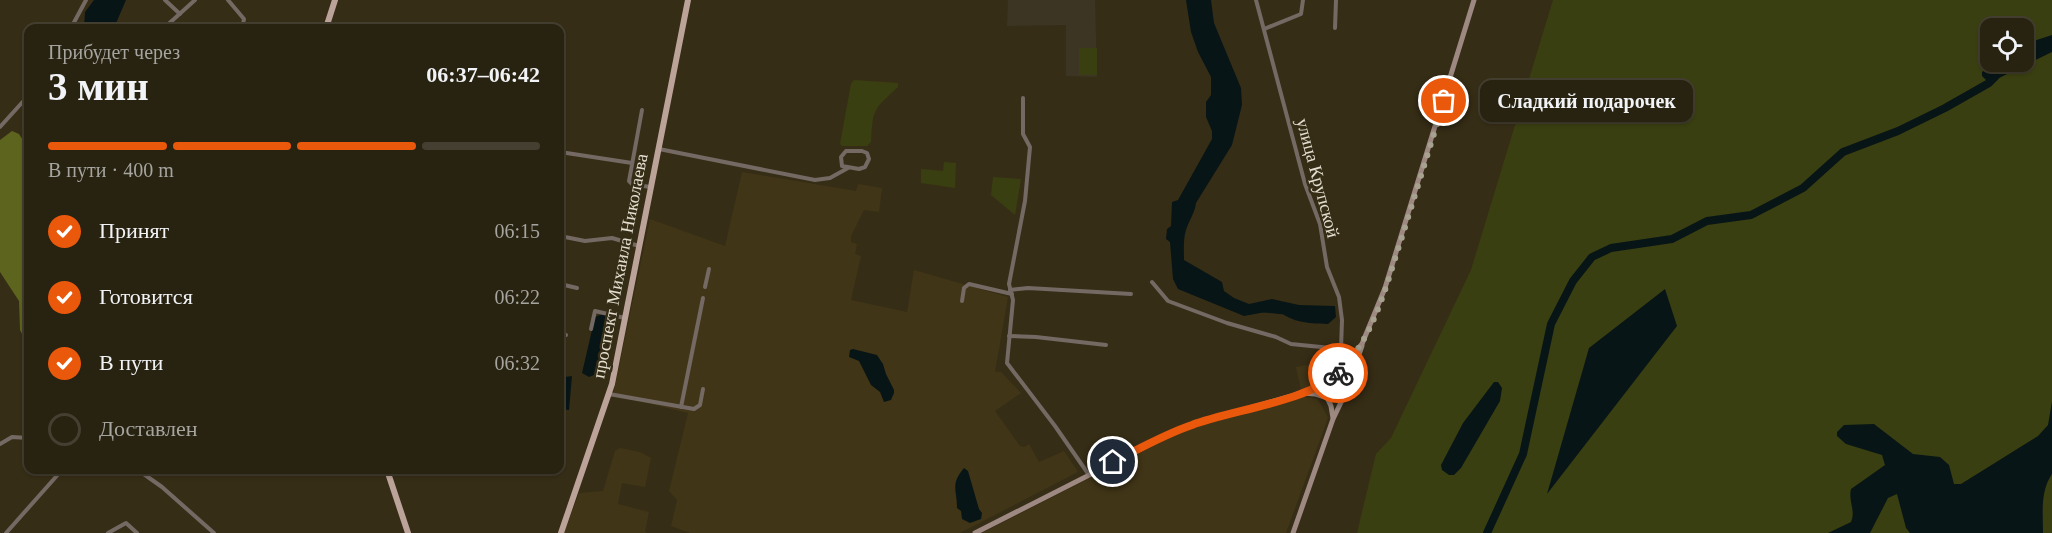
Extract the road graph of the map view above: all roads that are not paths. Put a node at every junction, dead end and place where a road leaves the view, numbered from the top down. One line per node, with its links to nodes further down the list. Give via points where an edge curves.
1 (86, 0): 12 (street)
2 (165, 0): 11 (street)
3 (195, 0): 11 (street)
4 (228, 0): 14 (street, via 244,19)
5 (335, 0): 15 (main road)
6 (688, 0): 22 (main road, проспект Михаила Николаева)
7 (1256, 0): 17 (street, улица Крупской)
8 (1303, 0): 17 (street, via 1301,14)
9 (1336, 0): 16 (street)
10 (1474, 0): 43 (main road, via 1385,288)
11 (180, 15): 13 (street)
12 (73, 24)
13 (169, 24)
14 (243, 24)
15 (327, 24)
16 (1335, 28)
17 (1264, 29): 45 (street, улица Крупской, via 1305,184 1320,224 1327,267 1340,297)
18 (1023, 98): 36 (street, via 1023,134 1030,147 1025,201 1009,284)
19 (24, 100): 21 (street)
20 (642, 110): 25 (street)
21 (0, 126)
22 (659, 149): 27 (street, via 815,180); 28 (main road, проспект Михаила Николаева)
23 (564, 153): 25 (street)
24 (840, 162): 26 (street); 26 (street, via 846,151 868,155 866,167); 27 (street)
25 (632, 163): 28 (street, via 629,181)
26 (849, 168): 27 (street)
27 (833, 177)
28 (651, 188): 30 (main road, проспект Михаила Николаева)
29 (564, 237): 30 (street, via 585,241 612,238)
30 (639, 246): 40 (main road, проспект Михаила Николаева)
31 (709, 269): 34 (street)
32 (1152, 282): 45 (street, via 1168,301 1227,323 1291,344)
33 (564, 285): 35 (street)
34 (705, 287)
35 (577, 288)
36 (1011, 292): 37 (street, via 1028,288); 39 (street, via 969,284 964,288); 42 (street)
37 (1131, 294)
38 (703, 298): 53 (street)
39 (962, 301)
40 (625, 318): 41 (street, via 595,311); 50 (main road, проспект Михаила Николаева)
41 (591, 329)
42 (1009, 336): 44 (street); 60 (street, via 1007,363)
43 (1362, 344): 46 (main road); 51 (main road)
44 (1106, 345)
45 (1341, 349): 46 (street)
46 (1348, 361): 47 (main road)
47 (1330, 380): 49 (main road); 51 (main road, via 1343,382); 52 (main road, via 1323,389)
48 (703, 389): 53 (street, via 698,408)
49 (1302, 393): 52 (main road); 60 (main road, via 1191,425)
50 (609, 394): 53 (street); 66 (main road, проспект Михаила Николаева)
51 (1345, 394): 52 (main road, via 1337,400); 54 (main road)
52 (1328, 399): 54 (main road)
53 (681, 407)
54 (1333, 419): 68 (main road)
55 (24, 438): 56 (street, via 12,437)
56 (0, 444)
57 (58, 474): 61 (street)
58 (144, 474): 64 (street)
59 (388, 474): 65 (main road)
60 (1089, 475): 67 (main road)
61 (6, 533)
62 (108, 533): 63 (street, via 126,523)
63 (137, 533)
64 (214, 533)
65 (408, 533)
66 (561, 533)
67 (975, 533)
68 (1293, 533)

